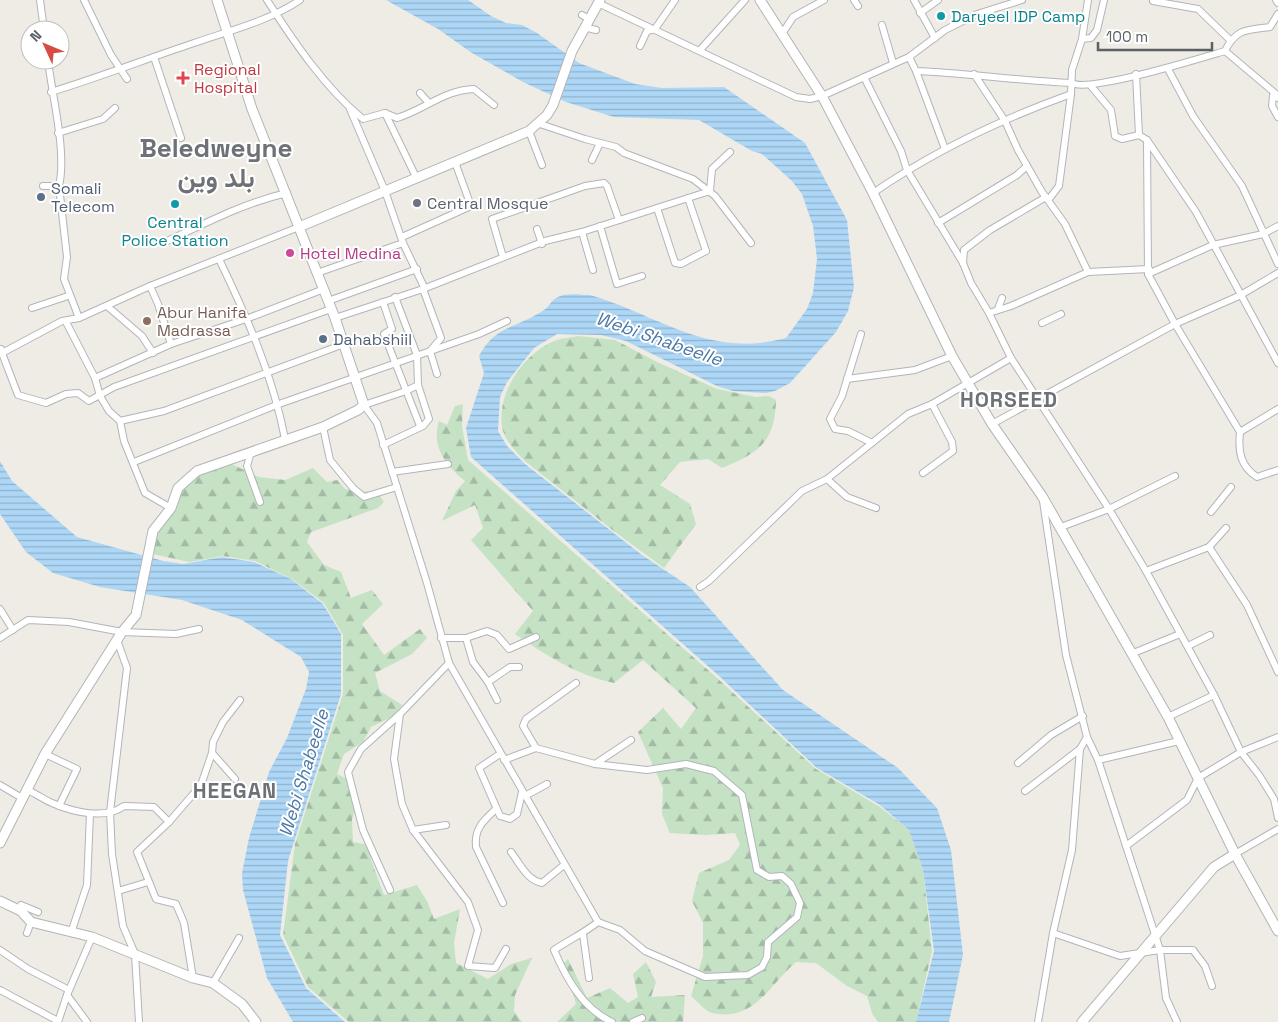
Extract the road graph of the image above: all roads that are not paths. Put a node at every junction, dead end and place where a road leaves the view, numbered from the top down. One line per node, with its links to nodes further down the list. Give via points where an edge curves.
1 (40, 0): 20 (street)
2 (84, 0): 38 (street)
3 (217, 0): 25 (street)
4 (267, 0): 17 (street)
5 (300, 0): 17 (street)
6 (675, 0): 23 (street)
7 (745, 0): 31 (street)
8 (760, 0): 26 (street)
9 (824, 0): 26 (street, via 793,17)
10 (914, 0): 18 (street)
11 (938, 0): 18 (street)
12 (1022, 0): 27 (street, via 977,14)
13 (1088, 0): 28 (street)
14 (1104, 0): 28 (street, via 1098,30 1091,38)
15 (599, 1): 21 (street); 23 (street)
16 (1153, 1): 29 (street, via 1198,9)
17 (276, 13): 25 (street); 54 (street, via 309,60)
18 (920, 13): 27 (street)
19 (1278, 14): 29 (street, via 1270,27 1250,28)
20 (43, 20)
21 (585, 20): 24 (street); 58 (street, via 553,105)
22 (882, 25): 35 (street)
23 (655, 29): 30 (street, via 647,31); 31 (street)
24 (596, 30)
25 (228, 32): 33 (street); 77 (street, via 255,118)
26 (782, 34): 50 (street)
27 (935, 38): 34 (street)
28 (1082, 39): 44 (street, via 1072,70)
29 (1230, 40): 32 (street)
30 (640, 46)
31 (700, 50): 50 (street, via 796,97 810,99)
32 (1224, 51): 36 (street); 49 (street)
33 (154, 57): 38 (street); 62 (street)
34 (910, 57): 35 (street); 39 (street)
35 (893, 63): 42 (street)
36 (1168, 69): 41 (street); 89 (street, via 1193,116 1242,186)
37 (49, 70): 46 (street)
38 (121, 70): 43 (street); 46 (street)
39 (916, 71): 40 (street); 65 (street)
40 (974, 74): 44 (street, via 1016,81); 57 (street)
41 (1136, 74): 45 (street); 61 (street)
42 (864, 77): 50 (street); 71 (street, via 901,151)
43 (127, 79)
44 (1072, 82): 45 (street); 48 (street)
45 (1091, 86): 61 (street, via 1111,110 1116,136 1122,139)
46 (52, 92): 60 (street)
47 (420, 93): 51 (street)
48 (1072, 94): 57 (street); 80 (street, via 1059,186)
49 (1276, 95): 56 (street, via 1272,106)
50 (822, 96): 78 (street)
51 (429, 103): 52 (street, via 458,90 474,88); 55 (street, via 397,118)
52 (494, 105)
53 (115, 108): 60 (street, via 103,119)
54 (350, 108): 55 (street, via 363,119); 75 (street)
55 (385, 113): 72 (street)
56 (1278, 116)
57 (1005, 121): 65 (street); 70 (street)
58 (537, 123): 59 (street); 64 (street)
59 (529, 131): 68 (street); 69 (street)
60 (58, 133): 74 (street)
61 (1139, 135): 63 (street)
62 (181, 138)
63 (1147, 140): 94 (street, via 1196,212); 101 (street)
64 (600, 143): 67 (street); 76 (street, via 693,179)
65 (945, 149): 71 (street)
66 (730, 152): 76 (street, via 712,169)
67 (592, 160)
68 (455, 162): 72 (street); 90 (street, via 471,206)
69 (542, 165)
70 (1027, 166): 80 (street); 83 (street)
71 (907, 170): 78 (street); 83 (street)
72 (416, 176): 75 (street)
73 (43, 186): 74 (street)
74 (59, 186): 109 (street, via 67,257 64,279)
75 (385, 191): 86 (street); 90 (street)
76 (710, 191): 79 (street); 91 (street)
77 (287, 193): 86 (street); 92 (street, via 235,209)
78 (874, 193): 135 (street)
79 (688, 198): 81 (street); 81 (street, via 706,251 681,264 675,263)
80 (1047, 198): 97 (street, via 990,230 964,250); 102 (street, via 1065,224)
81 (657, 208): 82 (street)
82 (619, 220): 84 (street); 95 (street, via 604,183 585,186 492,219)
83 (938, 223): 97 (street)
84 (600, 226): 88 (street); 105 (street, via 618,284)
85 (1278, 226): 89 (street)
86 (299, 227): 96 (street); 103 (street)
87 (537, 229): 93 (street)
88 (582, 232): 93 (street); 100 (street)
89 (1263, 234): 94 (street); 98 (street)
90 (403, 240): 99 (street); 103 (street)
91 (751, 242)
92 (163, 244)
93 (542, 244): 95 (street)
94 (1213, 245): 101 (street); 110 (street)
95 (503, 257): 107 (street)
96 (219, 259): 106 (street); 122 (street)
97 (962, 263): 118 (street)
98 (1278, 264)
99 (417, 269): 107 (street); 114 (street)
100 (593, 270)
101 (1149, 271): 102 (street); 126 (street)
102 (1088, 272): 117 (street)
103 (317, 273): 108 (street)
104 (1278, 274): 110 (street)
105 (642, 276)
106 (150, 286): 115 (street); 129 (street)
107 (423, 288): 111 (street); 132 (street, via 442,338)
108 (324, 289): 114 (street); 122 (street)
109 (68, 296): 116 (street); 120 (street)
110 (1239, 296): 126 (street); 138 (street, via 1268,341)
111 (395, 297): 113 (street); 134 (street)
112 (1002, 298): 117 (street)
113 (383, 302): 121 (street); 137 (street, via 392,330 384,334)
114 (329, 305): 121 (street); 128 (street)
115 (106, 306): 120 (street); 133 (street, via 142,336)
116 (32, 308)
117 (998, 309): 118 (street)
118 (989, 313): 136 (street)
119 (1061, 314): 125 (street)
120 (78, 318): 124 (street)
121 (335, 318): 130 (street)
122 (246, 319): 128 (street); 129 (street)
123 (507, 321): 132 (street)
124 (66, 322): 131 (street, via 62,321); 142 (street)
125 (1042, 323)
126 (1175, 324): 148 (street); 157 (street)
127 (861, 334): 143 (street)
128 (253, 336): 139 (street); 147 (street, via 114,387)
129 (172, 344): 133 (street)
130 (344, 344): 139 (street); 141 (street)
131 (2, 351): 147 (street, via 18,394 26,399 46,404 66,394 78,393 89,401)
132 (430, 351): 134 (street); 140 (street)
133 (153, 353): 142 (street)
134 (417, 355): 137 (street); 145 (street)
135 (952, 356): 143 (street, via 915,370); 144 (street)
136 (1012, 358): 144 (street); 148 (street)
137 (396, 363): 141 (street); 146 (street)
138 (1278, 364)
139 (268, 372): 149 (street); 153 (street, via 164,411)
140 (437, 374)
141 (355, 377): 149 (street); 151 (street)
142 (95, 378): 147 (street)
143 (848, 379): 159 (street, via 830,419 835,429 848,431)
144 (969, 383): 150 (street); 154 (street)
145 (418, 385): 146 (street); 155 (street, via 429,419)
146 (406, 391): 151 (street); 155 (street)
147 (100, 396): 153 (street)
148 (1038, 397): 154 (street); 175 (street)
149 (279, 404): 158 (street); 162 (street)
150 (932, 404): 159 (street, via 908,414); 166 (street, via 952,442 952,450)
151 (364, 405): 156 (street); 160 (street, via 377,423)
152 (1278, 409): 157 (street)
153 (120, 421): 162 (street, via 124,441)
154 (992, 424): 171 (street)
155 (420, 426): 160 (street)
156 (323, 427): 158 (street); 169 (street, via 330,460 364,498)
157 (1240, 432): 164 (street, via 1238,445 1248,472 1257,477)
158 (285, 439): 161 (street)
159 (872, 443): 168 (street)
160 (383, 445): 165 (street)
161 (252, 452): 172 (street, via 247,466); 173 (street, via 197,471 178,488)
162 (134, 462): 173 (street, via 146,492)
163 (448, 464): 165 (street)
164 (1278, 470)
165 (392, 472): 169 (street)
166 (923, 473)
167 (1175, 476): 175 (street)
168 (827, 480): 174 (street, via 847,497); 181 (street, via 802,491)
169 (397, 487): 190 (street)
170 (1231, 487): 176 (street)
171 (1042, 496): 177 (street); 203 (street, via 1066,655)
172 (260, 502)
173 (171, 508): 187 (street, via 153,531 136,615)
174 (876, 508)
175 (1109, 509): 177 (street); 180 (street)
176 (1211, 512)
177 (1060, 527): 193 (street)
178 (1226, 528): 179 (street)
179 (1209, 547): 180 (street); 196 (street, via 1247,605)
180 (1146, 571): 185 (street)
181 (700, 587)
182 (0, 609): 184 (street)
183 (199, 629): 187 (street, via 176,634)
184 (13, 630): 187 (street, via 28,620 69,622); 189 (street)
185 (1180, 634): 192 (street); 193 (street)
186 (1210, 635): 192 (street)
187 (119, 636): 213 (street); 227 (street, via 127,668)
188 (536, 637): 191 (street, via 508,648 493,632)
189 (0, 638)
190 (441, 638): 191 (street); 194 (street)
191 (466, 638): 197 (street, via 473,662)
192 (1188, 646): 199 (street)
193 (1131, 654): 204 (street)
194 (449, 663): 202 (street); 214 (street)
195 (519, 667): 197 (street, via 510,667)
196 (1278, 672)
197 (488, 682): 201 (street)
198 (576, 683): 209 (street, via 526,719 524,726)
199 (1214, 696): 204 (street); 211 (street)
200 (240, 700): 212 (street, via 213,742)
201 (498, 700)
202 (400, 714): 233 (street, via 394,759 402,804); 240 (street, via 361,748 348,772 363,830)
203 (1083, 716): 205 (street); 216 (street, via 1051,735)
204 (1168, 717): 208 (street)
205 (1087, 737): 210 (street); 215 (street)
206 (1278, 737): 211 (street)
207 (631, 740): 217 (street)
208 (1179, 741): 215 (street); 218 (street)
209 (536, 748): 214 (street); 217 (street)
210 (1080, 749): 222 (street); 251 (street, via 1072,850)
211 (1241, 752): 218 (street); 229 (street, via 1274,800)
212 (212, 753): 219 (street); 230 (street, via 201,785)
213 (45, 754): 223 (street); 225 (street, via 77,769)
214 (502, 757): 224 (street); 226 (street, via 479,768)
215 (1098, 760): 235 (street)
216 (1018, 763)
217 (595, 764): 247 (street, via 647,770 686,764 714,772 742,795 757,870 769,877 782,876 791,884 800,903 797,917 768,942 767,957 762,967 748,975 705,977 645,951 620,930)
218 (1198, 778): 235 (street, via 1187,800); 237 (street)
219 (235, 779)
220 (547, 784): 224 (street)
221 (0, 785): 223 (street)
222 (1025, 791)
223 (24, 794): 225 (street); 234 (street)
224 (523, 794): 226 (street, via 516,814 510,819 500,816); 238 (street)
225 (59, 806): 228 (street)
226 (496, 810): 243 (street, via 480,824 475,838 476,848)
227 (110, 812): 228 (street); 230 (street, via 124,806 154,807); 241 (street)
228 (90, 814): 249 (street, via 87,885)
229 (1278, 818)
230 (169, 822): 239 (street, via 137,852)
231 (446, 825): 233 (street)
232 (1278, 829): 237 (street)
233 (414, 830): 256 (street, via 468,902 478,930 468,966 495,968)
234 (0, 843)
235 (1126, 846): 254 (street)
236 (511, 852): 238 (street, via 536,882 542,883)
237 (1235, 854): 248 (street); 254 (street, via 1214,867)
238 (564, 865): 247 (street)
239 (148, 882): 241 (street); 261 (street, via 156,899 176,904 184,923)
240 (390, 890)
241 (118, 891): 260 (street, via 123,926)
242 (0, 901): 244 (street)
243 (503, 903)
244 (22, 907): 245 (street); 246 (street)
245 (38, 912)
246 (31, 922): 249 (street); 250 (street)
247 (598, 922): 252 (street)
248 (1278, 931)
249 (71, 932): 253 (street)
250 (27, 933)
251 (1053, 933): 259 (street, via 1114,955); 274 (street)
252 (583, 934): 262 (street); 272 (street, via 554,950 564,972 593,1011)
253 (92, 937): 260 (street); 266 (street)
254 (1154, 937): 258 (street); 259 (street)
255 (239, 938): 263 (street)
256 (506, 949)
257 (0, 950): 266 (street)
258 (1160, 950): 259 (street); 264 (street, via 1194,950 1205,966); 276 (street, via 1166,998)
259 (1142, 953): 275 (street)
260 (135, 954): 261 (street); 270 (street)
261 (194, 978): 263 (street)
262 (589, 978)
263 (213, 983): 271 (street, via 242,1004)
264 (1212, 986)
265 (0, 990): 268 (street)
266 (68, 993): 268 (street); 269 (street)
267 (642, 1018): 273 (street)
268 (58, 1021)
269 (87, 1022)
270 (139, 1022)
271 (256, 1022)
272 (612, 1022)
273 (633, 1022)
274 (1038, 1022)
275 (1082, 1022)
276 (1178, 1022)

